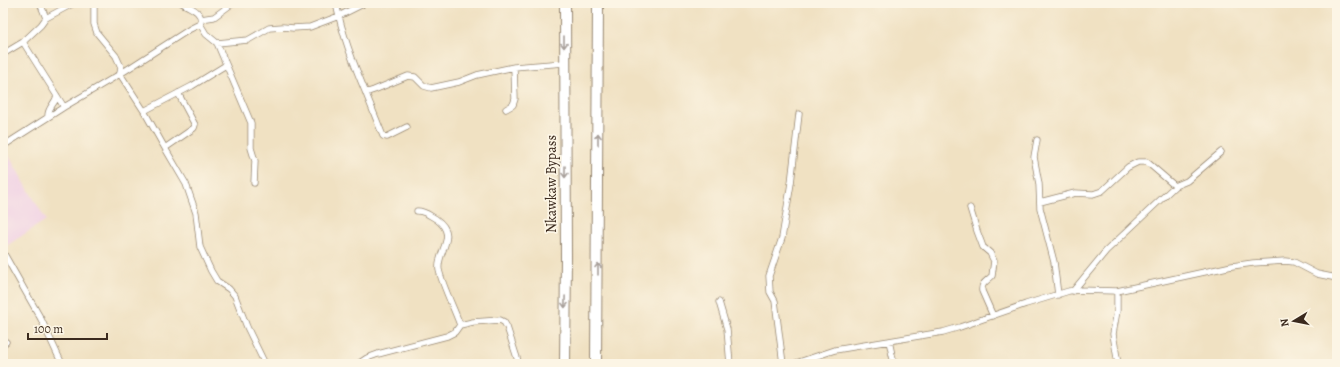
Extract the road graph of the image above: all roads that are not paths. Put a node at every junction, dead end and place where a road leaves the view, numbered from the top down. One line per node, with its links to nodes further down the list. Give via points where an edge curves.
1 (40, 3): 11 (street)
2 (74, 3): 11 (street)
3 (94, 3): 19 (street, via 94,24 97,33 116,56 121,66)
4 (182, 3): 12 (street, via 198,12)
5 (233, 3): 12 (street, via 214,17)
6 (336, 3): 10 (street)
7 (365, 3): 10 (street)
8 (565, 3): 16 (highway, Nkawkaw Bypass, one-way to 16)
9 (598, 3): 53 (highway, one-way to 9)
10 (339, 16): 14 (street, via 310,27 269,28 248,40); 20 (street, via 352,61)
11 (46, 18): 13 (street)
12 (201, 22): 14 (street, via 206,34); 19 (street)
13 (23, 42): 15 (street); 22 (street)
14 (217, 43): 17 (street)
15 (3, 54)
16 (564, 63): 18 (street); 52 (highway, Nkawkaw Bypass, one-way to 52)
17 (226, 65): 21 (street); 33 (street, via 251,123 251,148 255,161)
18 (514, 67): 20 (street, via 477,74 459,82 431,88 408,76 374,90); 24 (street, via 515,99 513,105)
19 (120, 74): 23 (street); 25 (street)
20 (365, 91): 28 (street, via 383,136 387,137)
21 (178, 93): 25 (street); 31 (street, via 195,125)
22 (57, 96): 23 (street); 27 (street, via 48,111)
23 (64, 107): 27 (street)
24 (506, 109)
25 (144, 111): 31 (street)
26 (798, 114): 55 (street, via 782,238 768,276 770,292 775,301)
27 (48, 117): 30 (street)
28 (407, 127)
29 (1037, 140): 35 (street, via 1034,157)
30 (3, 146)
31 (165, 148): 49 (street, via 186,184 192,200 200,247 211,271 217,281 235,296)
32 (1221, 152): 34 (street, via 1187,181)
33 (254, 183)
34 (1175, 186): 35 (street, via 1147,162 1138,162 1128,167 1102,191 1093,194 1075,193); 40 (street, via 1106,251)
35 (1040, 202): 42 (street, via 1054,262)
36 (970, 208): 44 (street, via 983,247 994,261 992,276 982,287)
37 (417, 211): 45 (street, via 424,211 441,222 445,228 447,237 439,266)
38 (3, 252): 48 (street, via 41,319)
39 (1337, 278): 41 (street, via 1317,274 1294,262 1253,263)
40 (1073, 290): 41 (street); 42 (street)
41 (1117, 291): 59 (street, via 1113,334)
42 (1058, 295): 44 (street)
43 (720, 302): 54 (street, via 727,329)
44 (993, 316): 46 (street, via 943,332)
45 (460, 325): 50 (street, via 455,332 447,336 378,354); 51 (street, via 502,321 507,327)
46 (889, 341): 47 (street, via 835,350); 58 (street)
47 (809, 359): 56 (street); 57 (street)
48 (62, 364)
49 (265, 364)
50 (358, 364)
51 (519, 364)
52 (565, 364)
53 (596, 364)
54 (730, 364)
55 (783, 364)
56 (797, 364)
57 (825, 364)
58 (894, 364)
59 (1118, 364)

